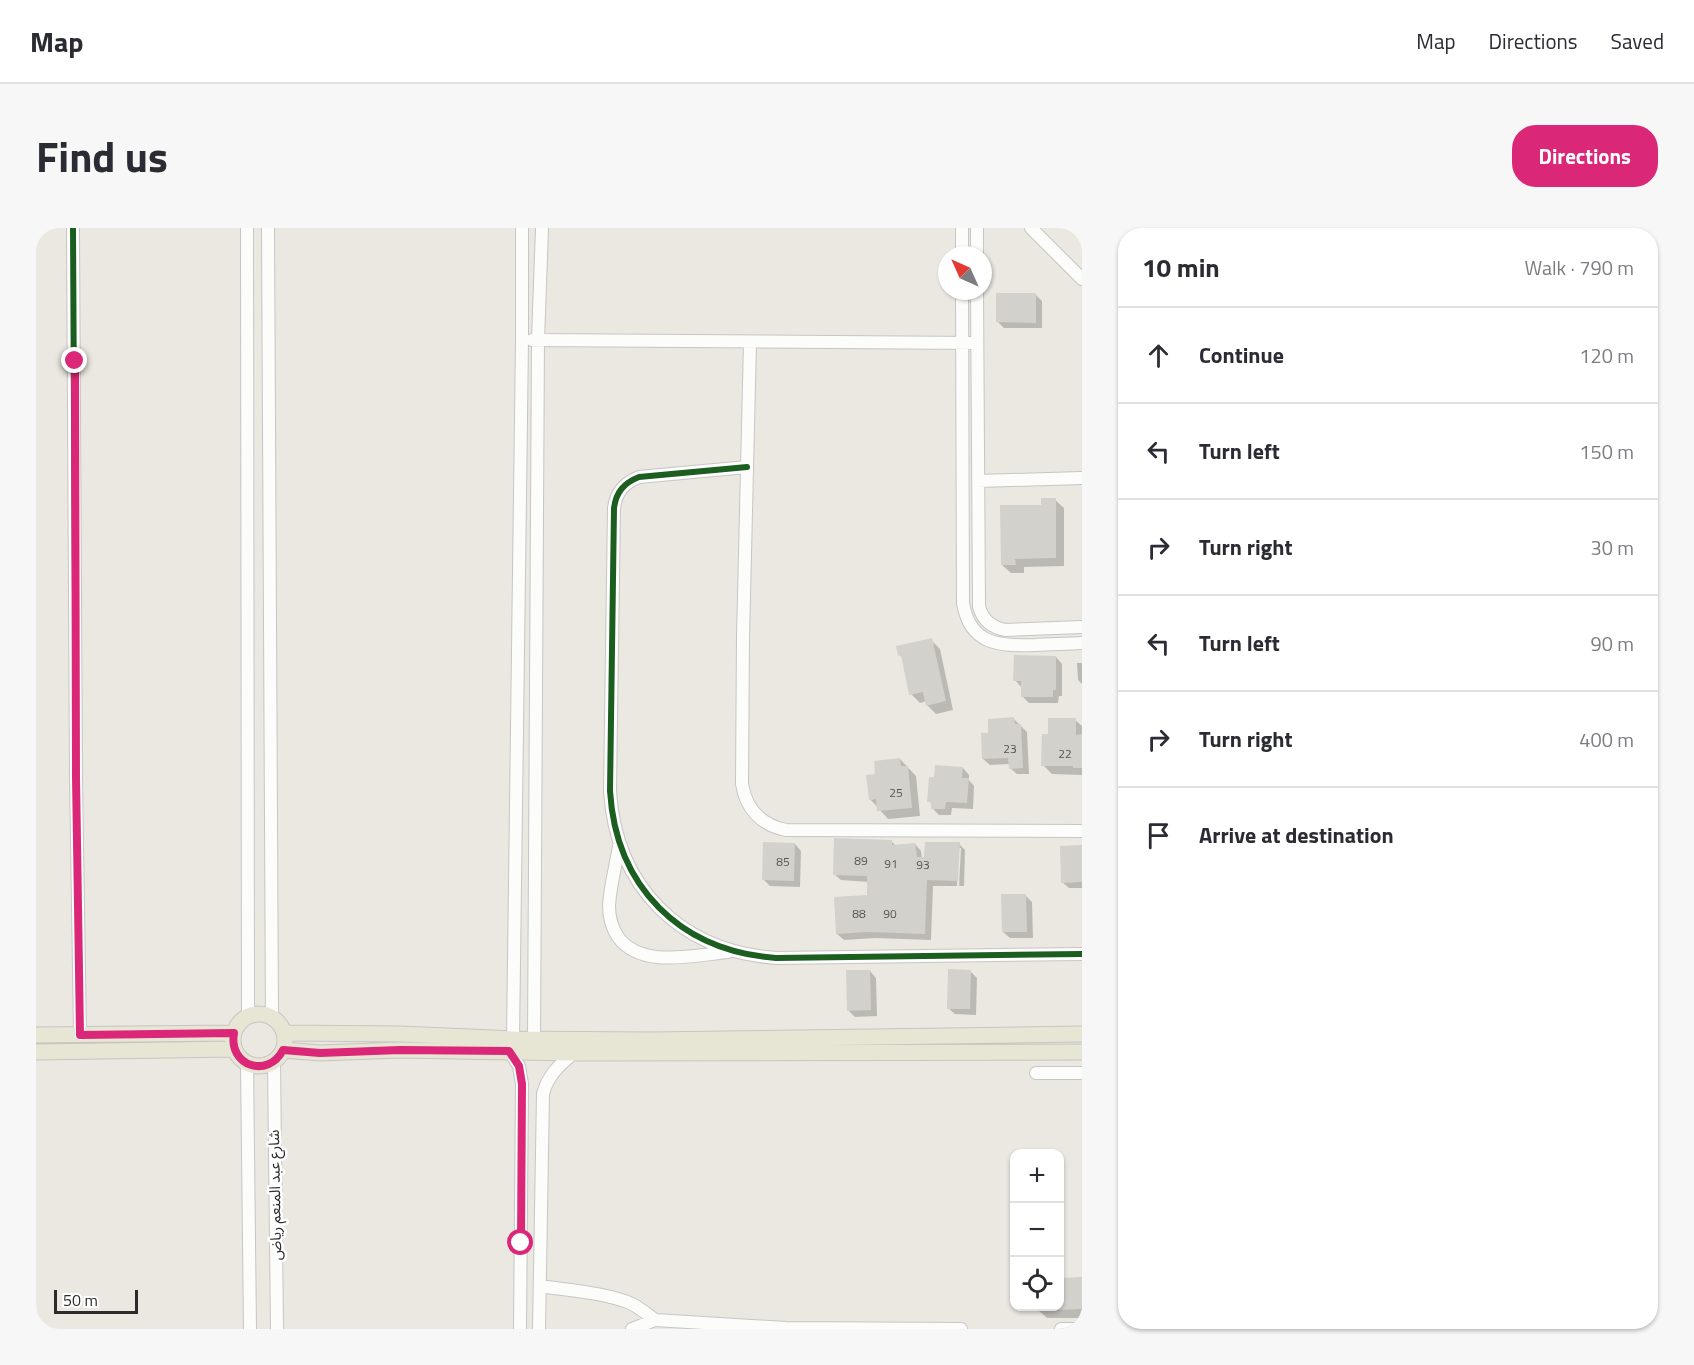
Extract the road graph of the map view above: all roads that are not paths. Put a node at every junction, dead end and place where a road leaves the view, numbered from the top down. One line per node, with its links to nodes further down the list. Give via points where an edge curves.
1 (73, 228): 39 (street)
2 (247, 228): 20 (street)
3 (268, 228): 19 (street)
4 (542, 228): 15 (street)
5 (962, 228): 9 (street)
6 (977, 228): 10 (street)
7 (1031, 228): 11 (street)
8 (522, 229): 14 (street)
9 (962, 246)
10 (977, 246)
11 (1082, 279)
12 (962, 300): 17 (street)
13 (977, 300): 18 (street)
14 (522, 340): 15 (street); 41 (street)
15 (538, 340): 16 (street); 40 (street)
16 (750, 342): 17 (street); 21 (street)
17 (962, 343): 18 (street); 25 (street, via 963,603 967,617 981,636 997,644)
18 (977, 343): 23 (street)
19 (269, 411): 20 (street); 29 (street)
20 (247, 412): 28 (street)
21 (747, 467): 26 (street, via 742,784 755,814 769,825 786,830); 27 (street, via 639,477 624,485 615,500 610,791)
22 (1082, 478): 23 (street)
23 (978, 481): 24 (street, via 979,607 985,619 1006,630)
24 (1082, 627)
25 (1082, 644)
26 (1082, 831)
27 (620, 845): 30 (street, via 639,883 668,915 696,936); 30 (street, via 609,915 626,945 655,958)
28 (249, 918): 29 (street); 32 (street)
29 (272, 919): 33 (street)
30 (735, 951): 31 (street, via 776,958)
31 (1082, 954)
32 (248, 1016): 33 (main road); 34 (main road)
33 (272, 1017): 35 (main road)
34 (234, 1033): 39 (main road); 43 (main road)
35 (284, 1033): 36 (main road); 48 (main road)
36 (400, 1034): 41 (main road); 44 (main road)
37 (1082, 1034): 42 (main road)
38 (36, 1035): 39 (main road)
39 (80, 1035)
40 (534, 1039): 41 (main road); 42 (main road)
41 (511, 1045): 44 (main road); 47 (main road); 52 (street, via 519,1066)
42 (649, 1046): 46 (main road); 47 (main road)
43 (234, 1049): 45 (main road); 49 (main road)
44 (400, 1050): 48 (main road)
45 (36, 1052)
46 (1082, 1052)
47 (574, 1053): 53 (street, via 550,1075)
48 (278, 1056): 49 (main road, via 260,1066); 57 (street, شارع عبد المنعم رياض)
49 (247, 1063): 56 (street, شارع عبد المنعم رياض)
50 (1036, 1073): 51 (street)
51 (1082, 1073)
52 (522, 1094): 53 (street); 58 (street)
53 (543, 1094): 54 (street)
54 (540, 1286): 55 (street, via 623,1300); 59 (street)
55 (655, 1320): 60 (street); 61 (street, via 786,1328)
56 (250, 1329)
57 (277, 1329)
58 (520, 1329)
59 (539, 1329)
60 (632, 1329)
61 (961, 1329)
62 (1061, 1329): 63 (street)
63 (1082, 1329)

